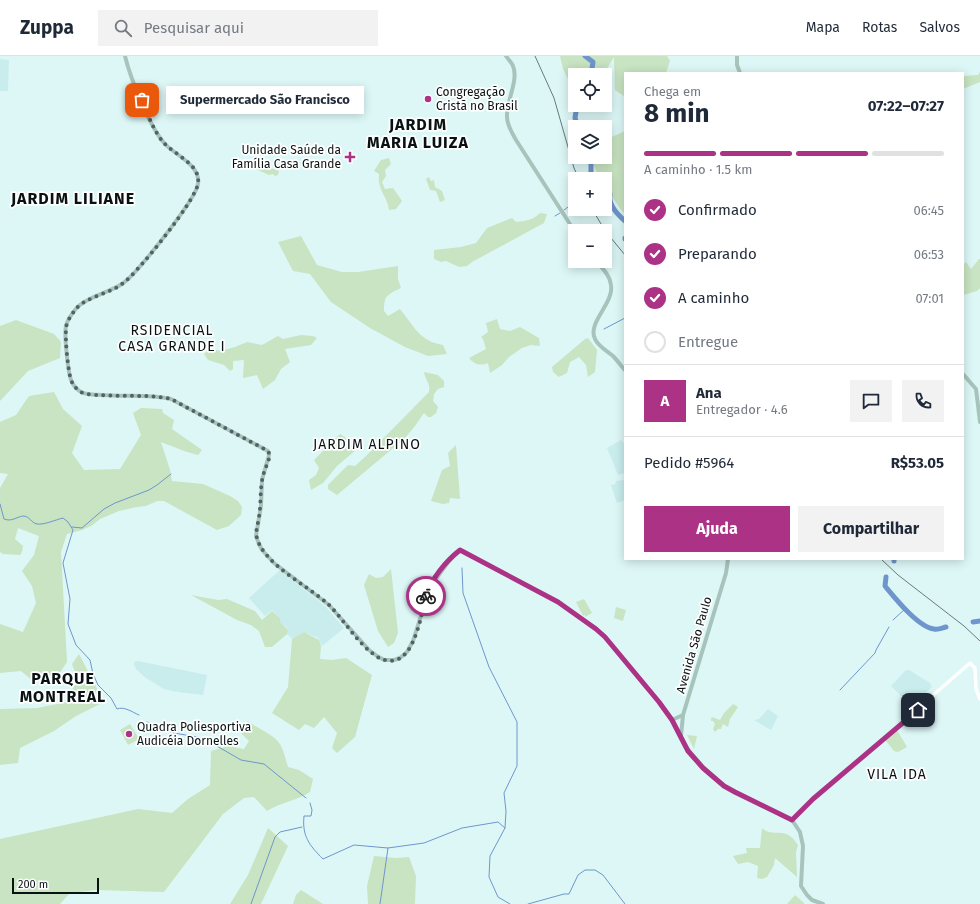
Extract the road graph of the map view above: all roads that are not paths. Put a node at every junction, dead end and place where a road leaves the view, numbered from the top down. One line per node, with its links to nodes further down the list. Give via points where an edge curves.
1 (125, 56): 13 (main road, via 159,136 170,149 194,168 198,184 194,195 135,273 118,287 79,306 72,315 66,329 71,380 77,389 88,394 157,396 171,399 268,451 270,455 262,480 256,536 262,550 274,563 329,605 369,650 384,660 400,658 407,652 417,630 429,590 441,571 458,551 462,550 558,602 596,629 638,676)
2 (506, 56): 5 (main road, via 514,67 514,82 506,114 508,124)
3 (737, 56): 4 (main road)
4 (740, 72)
5 (570, 224)
6 (602, 268): 7 (main road, via 611,285 604,310 595,321 593,334 597,342)
7 (624, 369)
8 (964, 375): 9 (main road, via 976,389)
9 (980, 422)
10 (728, 560): 12 (main road, Avenida São Paulo)
11 (980, 699): 15 (street, via 976,689 976,669 970,663)
12 (683, 715): 13 (main road); 14 (main road, Avenida São Paulo)
13 (672, 720): 14 (main road)
14 (681, 737): 15 (main road, via 694,758 724,786)
15 (792, 820): 16 (main road, via 800,832 803,846 801,886 812,900)
16 (823, 904)

